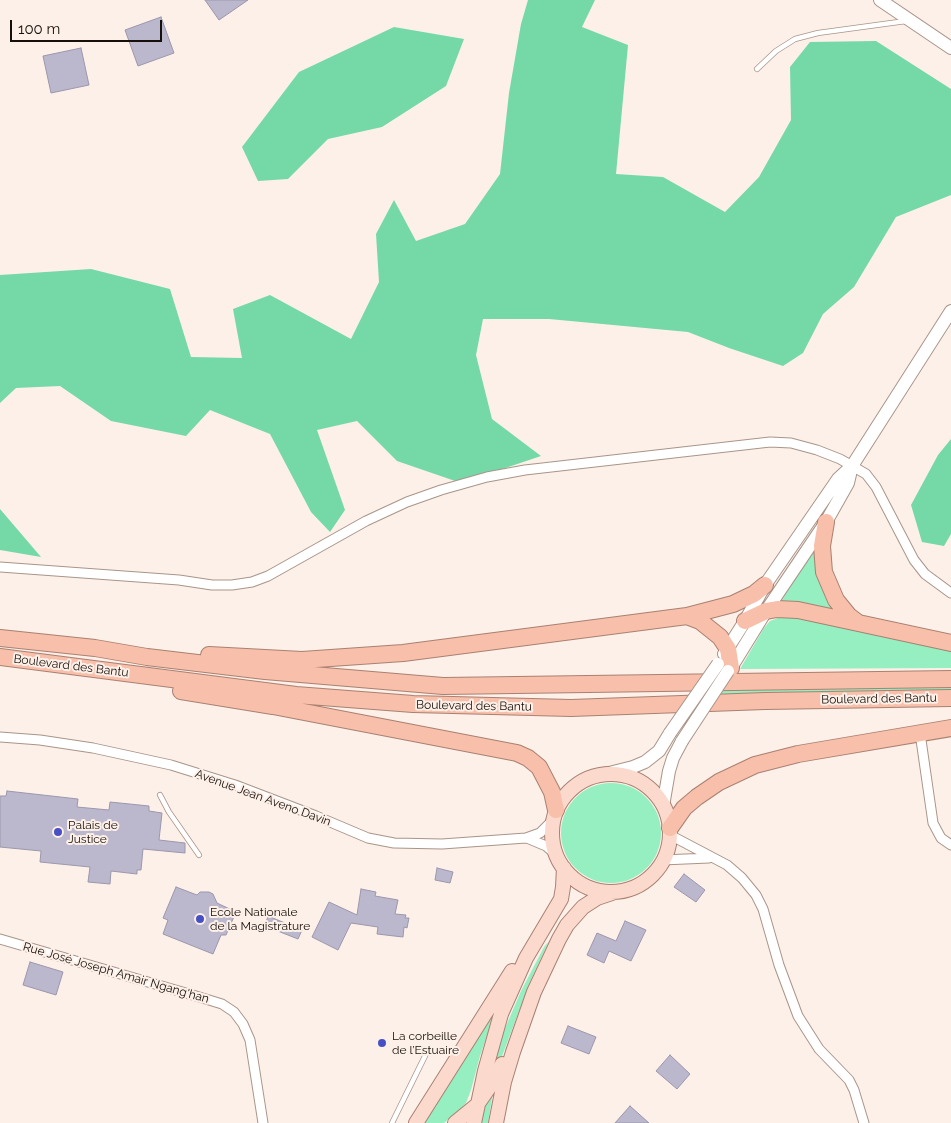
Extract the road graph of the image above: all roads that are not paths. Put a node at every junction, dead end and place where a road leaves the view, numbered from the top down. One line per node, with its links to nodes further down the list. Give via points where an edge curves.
1 (880, 0): 2 (street)
2 (910, 20): 3 (street); 4 (lane, via 795,38)
3 (951, 48)
4 (758, 69)
5 (951, 311): 6 (street)
6 (852, 466): 7 (street, via 848,483); 8 (street, via 817,450 791,443 770,442 487,477 407,502 268,576 232,585); 9 (street, via 838,479); 10 (street, via 874,482 910,553 925,574)
7 (826, 522): 11 (street); 14 (highway, via 822,561 827,581 842,608)
8 (0, 567)
9 (765, 585): 12 (highway, via 733,604); 13 (street)
10 (951, 593)
11 (766, 611): 13 (highway); 14 (highway, via 798,610); 21 (street)
12 (687, 616): 17 (highway, via 403,653 311,659); 18 (highway, via 720,637)
13 (745, 621): 18 (street)
14 (859, 623): 16 (highway)
15 (0, 638): 17 (highway, Boulevard des Bantu)
16 (951, 643)
17 (95, 648): 22 (highway, Boulevard des Bantu, via 265,671 443,686)
18 (728, 649): 21 (highway)
19 (0, 657): 20 (highway, Boulevard des Bantu)
20 (22, 660): 23 (highway, Boulevard des Bantu, via 296,695 413,704 571,708); 30 (highway, via 72,673 273,706 517,753 539,767 552,792)
21 (726, 668): 27 (street, bridge, via 670,733 659,751 645,762); 29 (street, bridge, via 673,758)
22 (951, 679)
23 (951, 698)
24 (951, 728): 25 (highway)
25 (920, 733): 31 (highway, via 798,754 755,765 719,782 697,797 684,808); 33 (street, via 933,823 941,838)
26 (0, 737): 32 (street, Avenue Jean Aveno Davin, via 93,748 171,765 236,785 368,838 394,843 442,844)
27 (605, 774): 29 (main road, via 639,781 657,796); 30 (main road, via 580,783 566,795)
28 (160, 795): 34 (lane)
29 (663, 806): 31 (main road)
30 (555, 815): 32 (street, via 540,832); 35 (main road, via 552,838)
31 (670, 832): 36 (street); 37 (main road)
32 (526, 838): 35 (street, via 546,846)
33 (951, 845)
34 (198, 855)
35 (556, 855): 38 (main road)
36 (712, 858): 37 (street); 51 (street, via 734,871 756,895 798,1016 820,1049 849,1080)
37 (662, 860): 39 (main road, via 648,878)
38 (564, 868): 39 (main road, via 585,885 602,890); 40 (main road, via 561,899)
39 (620, 890): 42 (main road, via 589,902 576,914 559,939)
40 (548, 919): 44 (main road, via 501,1014); 47 (main road)
41 (0, 939): 45 (street, Rue José Joseph Amair Ngang'han, via 222,1004 234,1012 250,1040)
42 (534, 992): 44 (main road, via 522,1011 499,1073); 50 (main road, via 508,1067)
43 (426, 1054): 46 (lane)
44 (477, 1105): 48 (main road); 49 (main road)
45 (264, 1123)
46 (392, 1123)
47 (416, 1123)
48 (455, 1123)
49 (474, 1123)
50 (496, 1123)
51 (864, 1123)

